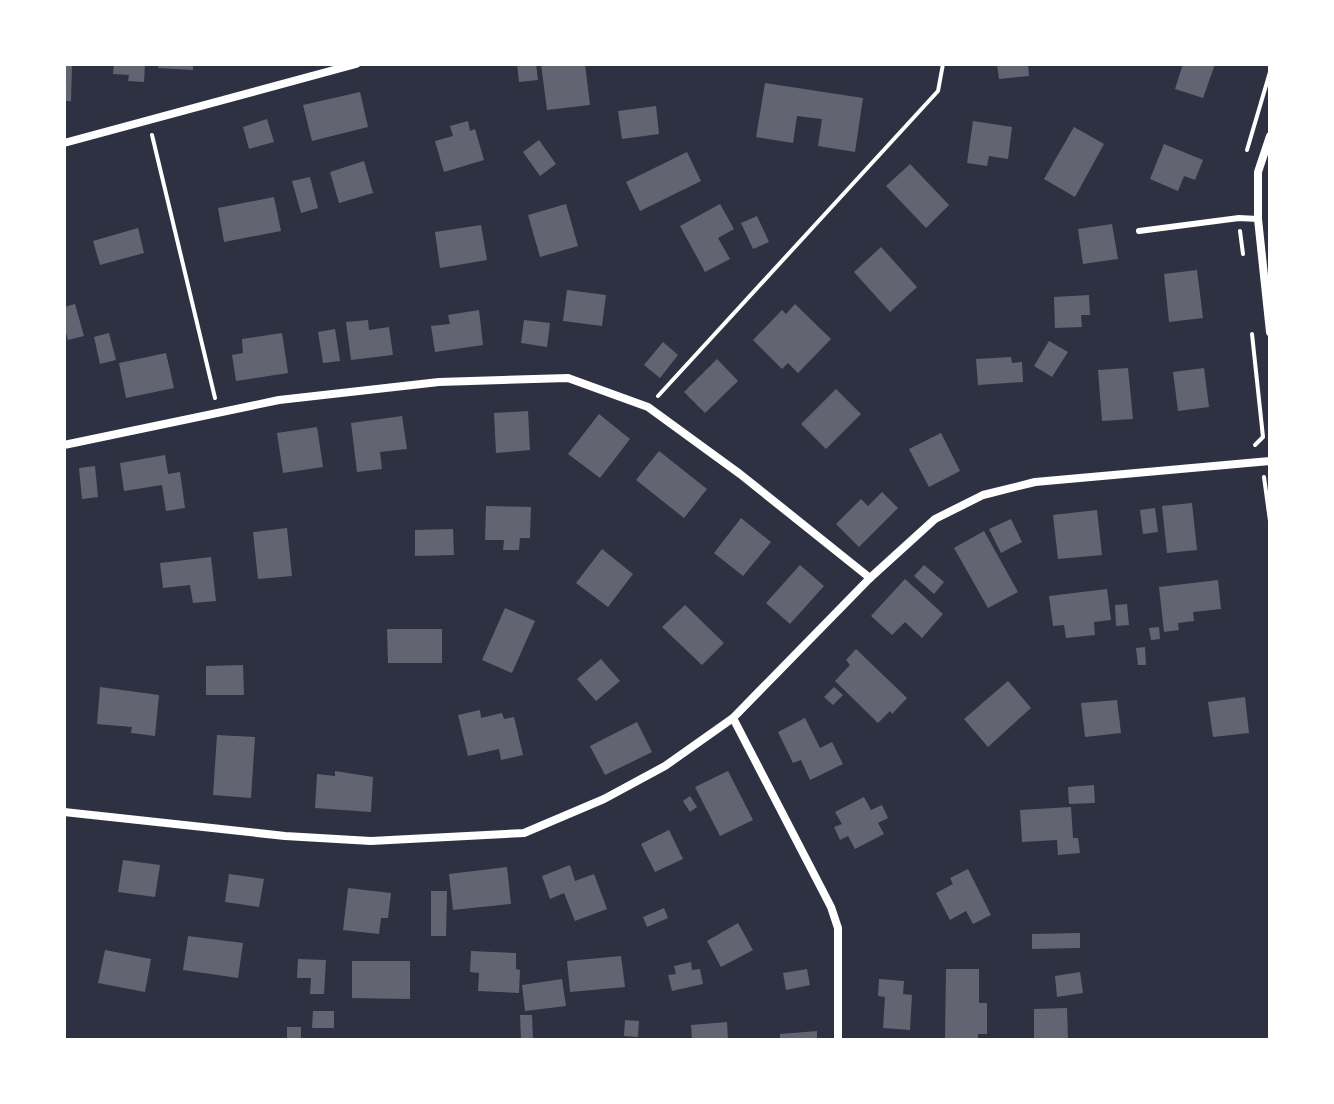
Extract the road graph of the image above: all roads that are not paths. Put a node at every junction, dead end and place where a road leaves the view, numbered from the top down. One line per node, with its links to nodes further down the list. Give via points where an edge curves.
1 (356, 64): 3 (street)
2 (1270, 136): 4 (street, via 1258,172)
3 (64, 143)
4 (1258, 219): 5 (lane); 6 (street)
5 (1139, 231)
6 (1270, 332)
7 (64, 445): 9 (street, via 279,400 439,382 568,378 648,407)
8 (1270, 461): 9 (street, via 1035,482 983,495 935,519)
9 (870, 578): 10 (street)
10 (733, 718): 11 (street, via 665,766 524,833 371,841); 12 (street, via 838,928)
11 (64, 812)
12 (838, 1040)

